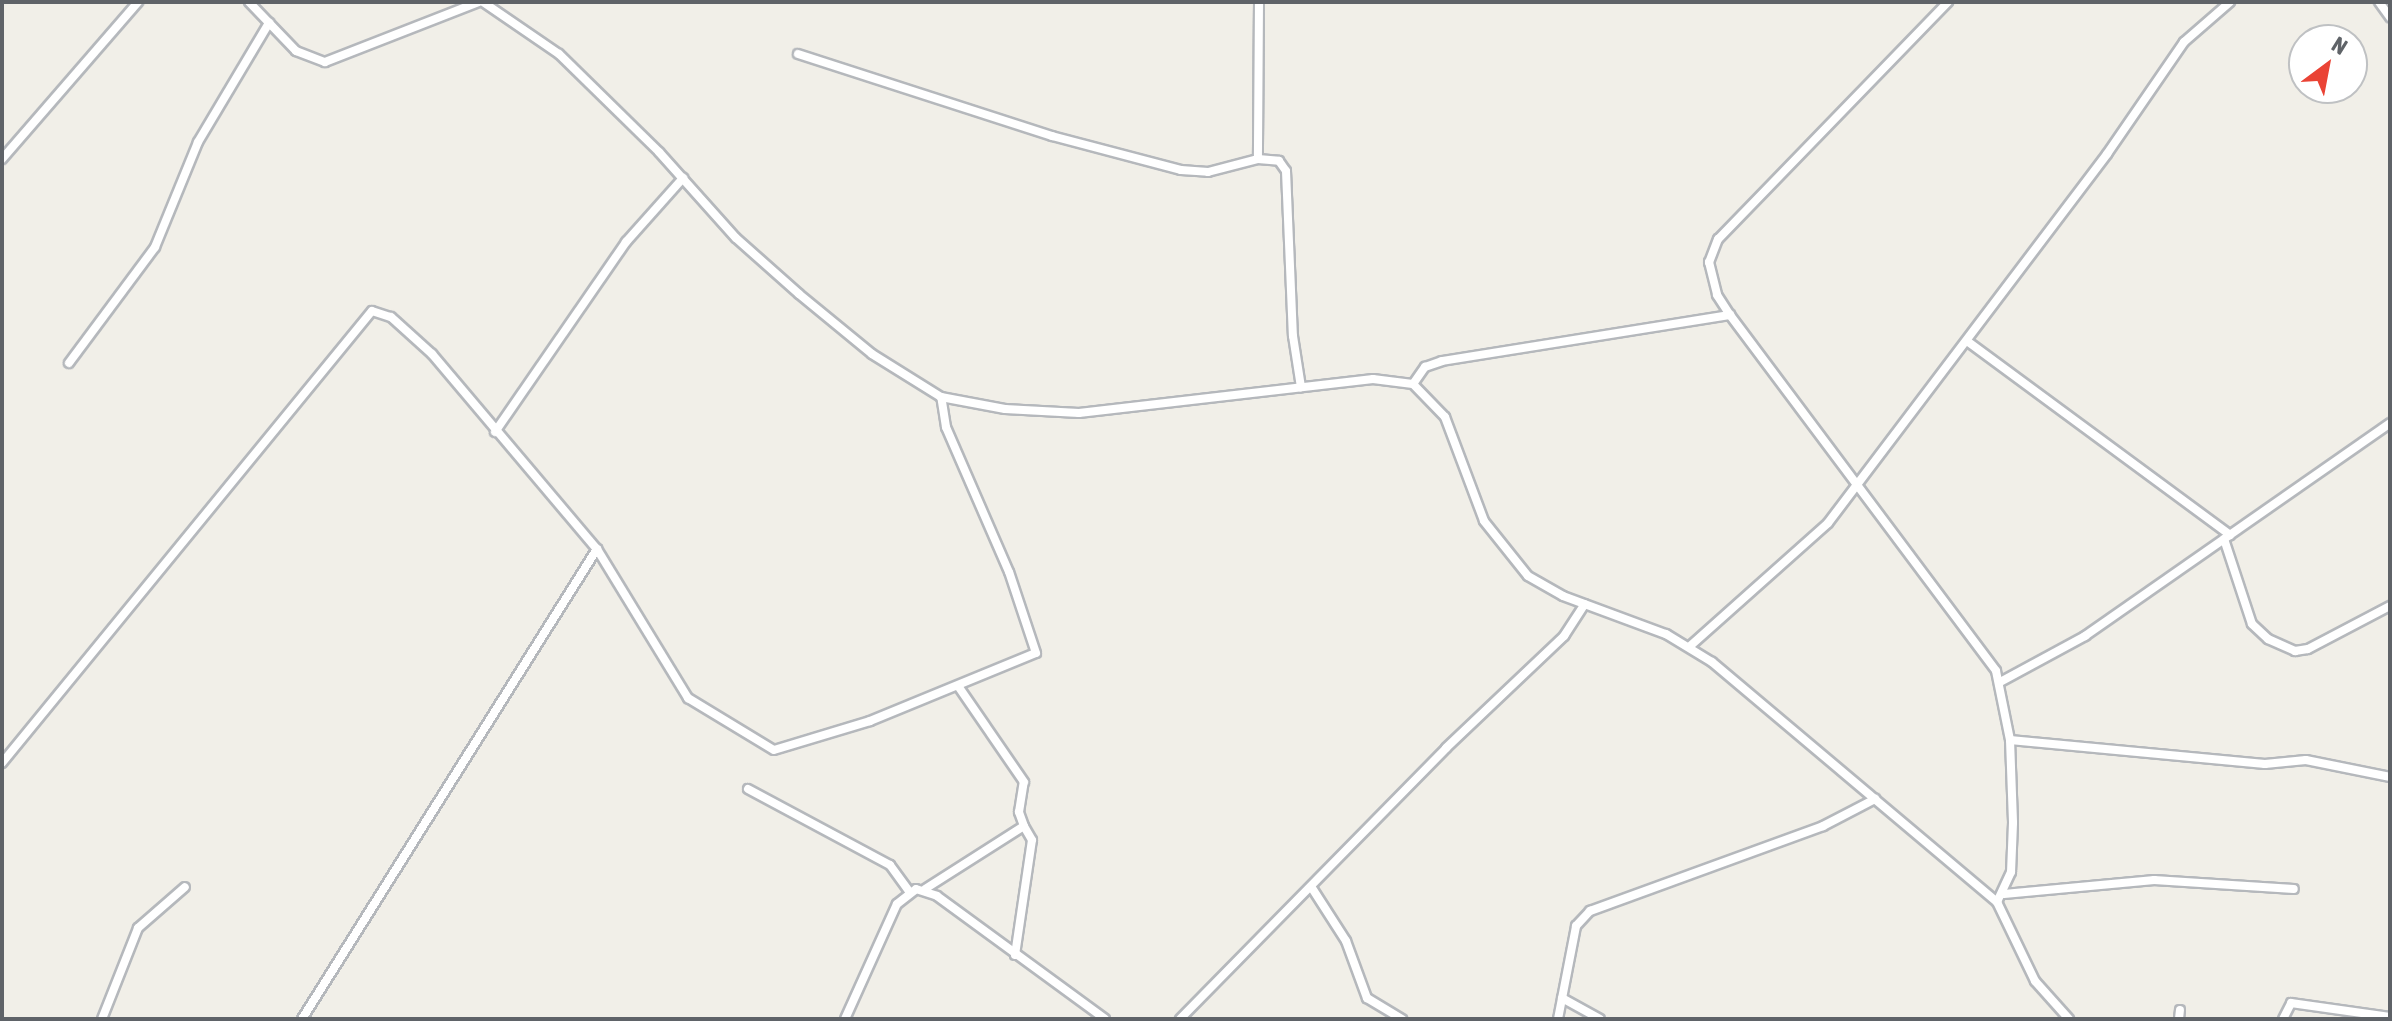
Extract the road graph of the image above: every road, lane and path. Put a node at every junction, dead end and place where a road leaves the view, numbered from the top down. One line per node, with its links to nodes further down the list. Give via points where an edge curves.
1 (138, 2): 12 (street)
2 (249, 2): 10 (street)
3 (481, 2): 8 (street); 10 (street, via 325,62 300,55)
4 (1259, 2): 13 (street)
5 (1948, 2): 15 (street, via 1718,239 1709,274)
6 (2230, 2): 16 (street, via 2184,42)
7 (2379, 2): 9 (street)
8 (502, 6): 14 (street, via 559,54)
9 (2388, 11)
10 (269, 23): 17 (street, via 248,50 198,142 155,247)
11 (798, 54): 13 (street, via 1052,136 1181,170 1208,172)
12 (2, 159)
13 (1258, 159): 19 (street, via 1279,161 1286,171 1293,336)
14 (683, 178): 20 (street, via 736,238 836,326); 22 (street, via 626,242)
15 (1730, 315): 18 (street, via 1458,357 1425,367); 23 (street)
16 (1967, 341): 23 (street); 24 (street)
17 (69, 363)
18 (1413, 384): 19 (street, via 1386,378); 26 (street, via 1445,417 1484,521 1505,551 1528,576)
19 (1301, 387): 20 (street, via 1079,413 1005,409)
20 (941, 397): 30 (street, via 946,427 1009,572 1036,653)
21 (2390, 423): 24 (street)
22 (495, 432): 25 (street); 32 (street, via 426,348 385,312 372,311)
23 (1858, 483): 28 (street, via 1806,545); 29 (street, via 1987,656)
24 (2227, 537): 27 (street, via 2252,624 2286,647 2308,649); 29 (street, via 2063,650)
25 (597, 549): 30 (street, via 688,698 774,750 870,721); 48 (street)
26 (1585, 604): 28 (street); 38 (street, via 1564,636 1465,729)
27 (2390, 606)
28 (1689, 647): 35 (street)
29 (2000, 682): 31 (street)
30 (958, 686): 36 (street, via 1024,782 1019,812)
31 (2010, 740): 33 (street, via 2265,764 2306,760); 42 (street, via 2012,849)
32 (2, 763)
33 (2390, 777)
34 (748, 789): 41 (street, via 890,865)
35 (1875, 799): 43 (street); 45 (street, via 1815,829 1590,911 1576,926)
36 (1024, 826): 39 (street); 44 (street, via 1032,840)
37 (185, 887): 47 (street, via 138,928)
38 (1312, 888): 51 (street); 52 (street, via 1346,941 1367,998)
39 (925, 889): 41 (street); 44 (street)
40 (2294, 889): 42 (street, via 2154,880)
41 (909, 891): 49 (street, via 897,904)
42 (2004, 894): 43 (street)
43 (1997, 902): 55 (street, via 2035,981)
44 (1015, 955): 50 (street)
45 (1562, 998): 53 (street); 54 (street)
46 (2390, 1017): 56 (street, via 2291,1003)
47 (102, 1019)
48 (302, 1019)
49 (845, 1019)
50 (1105, 1019)
51 (1180, 1019)
52 (1402, 1019)
53 (1558, 1019)
54 (1600, 1019)
55 (2069, 1019)
56 (2283, 1019)

